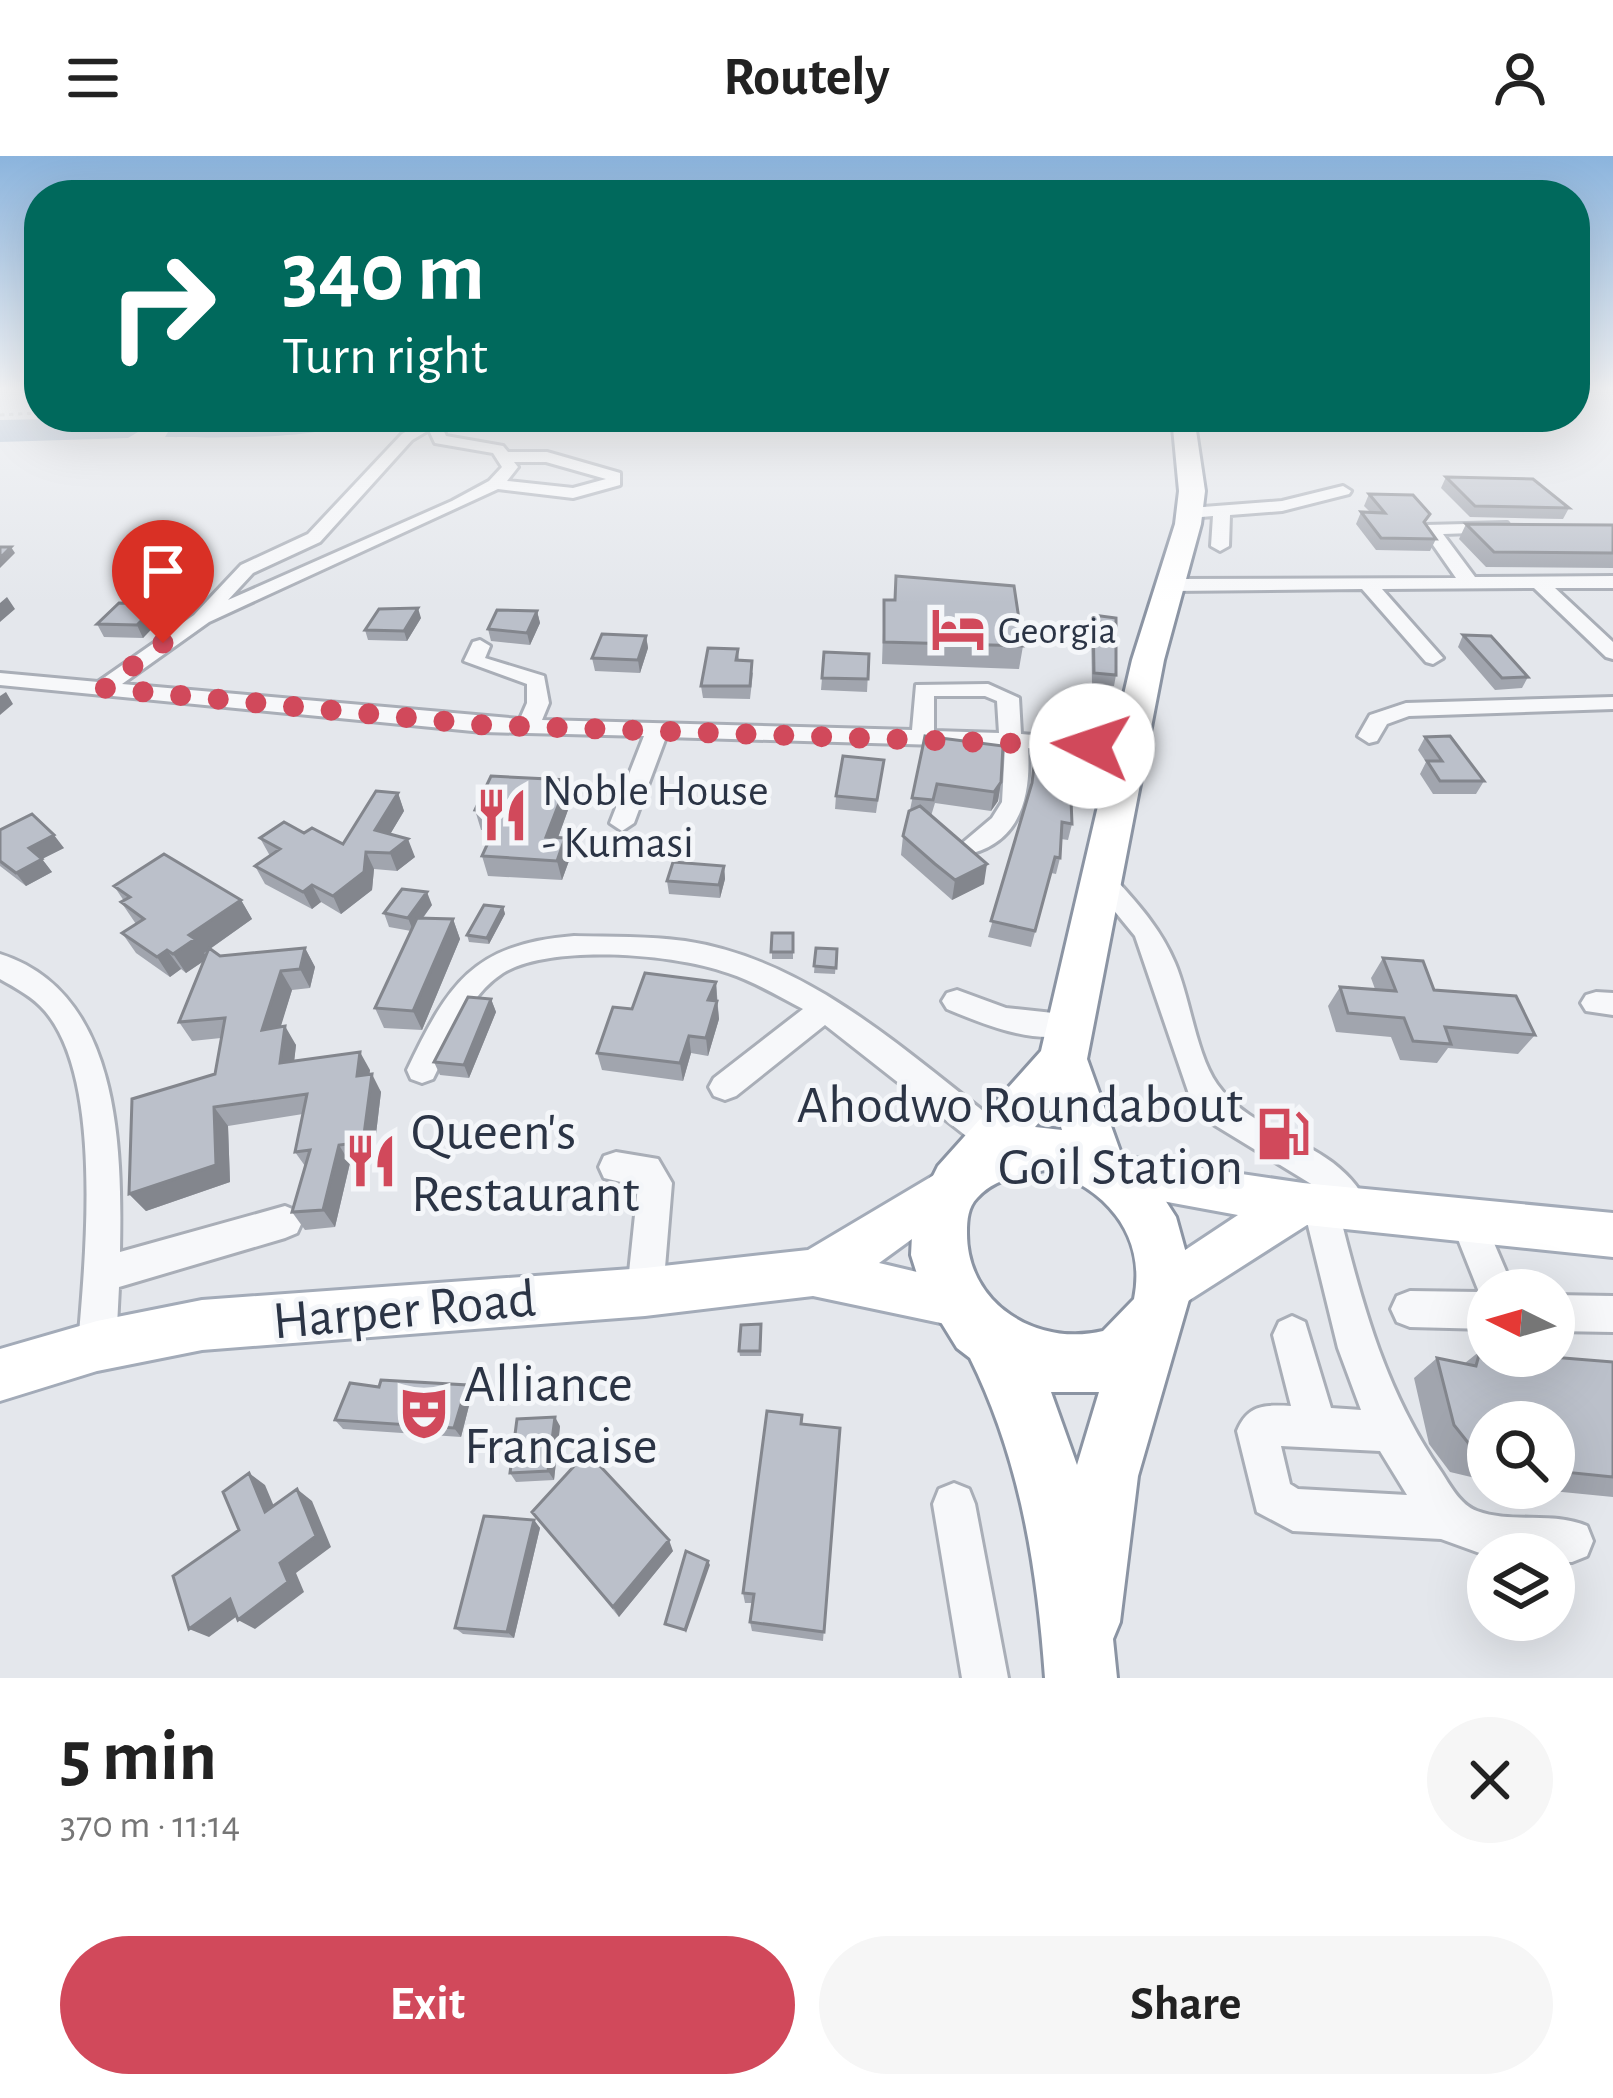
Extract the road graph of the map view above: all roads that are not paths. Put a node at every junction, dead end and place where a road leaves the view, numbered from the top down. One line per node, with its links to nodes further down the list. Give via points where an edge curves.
1 (385, 461): 15 (street, via 314,538 229,582)
2 (509, 461): 5 (street)
3 (560, 461): 5 (street, via 614,476 612,485 573,493)
4 (1194, 461): 7 (highway)
5 (495, 484): 15 (street)
6 (1343, 491): 7 (street)
7 (1206, 512): 9 (street); 14 (highway)
8 (1528, 527): 10 (street, via 1431,529)
9 (1220, 546)
10 (1468, 581): 11 (street); 13 (street)
11 (1537, 581): 12 (street); 17 (street)
12 (1613, 582)
13 (1366, 583): 14 (street); 18 (street)
14 (1172, 585): 27 (highway)
15 (202, 618): 20 (street)
16 (480, 646): 22 (street, via 474,661 537,680)
17 (1613, 653)
18 (1432, 658)
19 (0, 679): 20 (street)
20 (104, 688): 22 (street)
21 (1613, 703): 24 (street, via 1406,710 1378,720)
22 (528, 727): 23 (street)
23 (657, 732): 25 (street); 28 (street)
24 (1369, 736)
25 (923, 737): 26 (street); 26 (street, via 922,689 988,690 1008,698)
26 (1013, 740): 27 (street); 29 (street, via 1019,785 1011,813)
27 (1130, 750): 30 (highway)
28 (622, 823)
29 (973, 845)
30 (1102, 880): 34 (highway); 40 (street, via 1162,965 1201,1088 1224,1114 1333,1179)
31 (0, 965): 46 (street, via 59,1006 86,1064 107,1205)
32 (957, 1001): 34 (street)
33 (824, 1010): 35 (street, via 754,971 690,952 569,944 497,961 473,977); 36 (street); 37 (street)
34 (1066, 1041): 37 (highway); 39 (highway)
35 (422, 1070)
36 (725, 1087)
37 (974, 1163): 39 (highway, via 1045,1148); 45 (main road, Harper Road, via 865,1246); 53 (highway, via 941,1207 935,1237 940,1269)
38 (616, 1167): 47 (street, via 646,1170 656,1183)
39 (1106, 1171): 40 (main road); 50 (highway, via 1156,1227 1166,1259)
40 (1325, 1206): 41 (main road); 50 (main road, via 1229,1244); 58 (street, via 1363,1374)
41 (1467, 1219): 43 (main road); 44 (street)
42 (285, 1222): 46 (street)
43 (1613, 1235)
44 (1487, 1269)
45 (813, 1273): 47 (main road, Harper Road); 53 (main road, Harper Road)
46 (102, 1275): 55 (street)
47 (645, 1292): 55 (main road, Harper Road, via 202,1325)
48 (1409, 1309): 49 (street)
49 (1467, 1310)
50 (1156, 1313): 53 (highway, via 1116,1356 1077,1366 1048,1364); 62 (highway, via 1106,1476)
51 (1575, 1313): 52 (street)
52 (1613, 1314)
53 (974, 1322): 62 (highway, via 1016,1374 1042,1445)
54 (1292, 1335): 57 (street)
55 (97, 1346): 56 (main road, Harper Road)
56 (0, 1375)
57 (1316, 1426): 58 (street); 60 (street, via 1274,1422 1257,1431 1272,1497 1283,1505)
58 (1386, 1431): 60 (street)
59 (954, 1504): 63 (street)
60 (1451, 1518): 61 (street)
61 (1488, 1533)
62 (1080, 1671)
63 (985, 1678)

